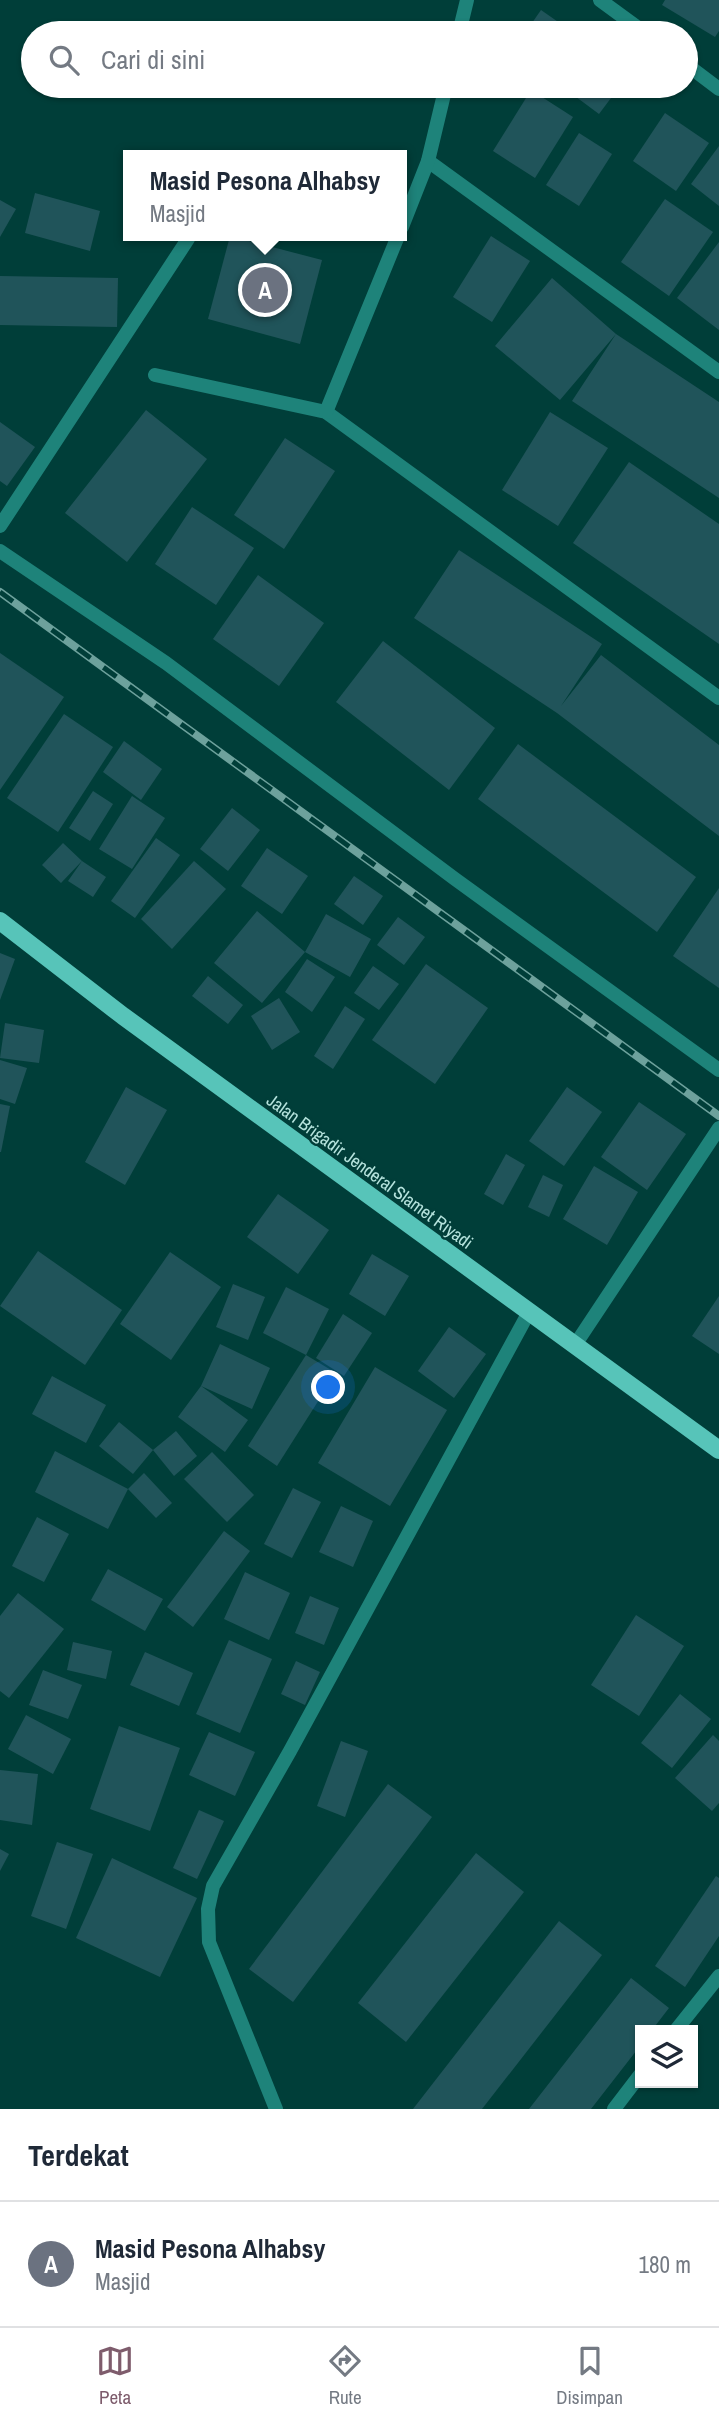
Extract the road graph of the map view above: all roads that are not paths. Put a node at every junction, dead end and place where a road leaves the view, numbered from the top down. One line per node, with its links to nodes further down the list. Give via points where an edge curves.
1 (467, 0): 3 (street)
2 (600, 0): 4 (street)
3 (462, 21)
4 (629, 21)
5 (698, 73): 6 (street)
6 (719, 89)
7 (443, 98): 8 (street)
8 (428, 161): 9 (street); 12 (street)
9 (407, 212)
10 (187, 241): 15 (street)
11 (396, 241): 14 (street)
12 (719, 372)
13 (155, 375): 14 (street)
14 (326, 412): 17 (street)
15 (0, 526)
16 (0, 551): 19 (street, via 166,663)
17 (719, 698)
18 (0, 921): 21 (main road, Jalan Brigadir Jenderal Slamet Riyadi)
19 (719, 1070)
20 (719, 1128): 22 (street)
21 (529, 1312): 22 (main road, Jalan Brigadir Jenderal Slamet Riyadi); 27 (street, via 213,1886 209,1942)
22 (575, 1345): 23 (main road, Jalan Brigadir Jenderal Slamet Riyadi)
23 (719, 1450)
24 (719, 1976): 25 (street)
25 (680, 2025)
26 (635, 2082): 28 (street)
27 (276, 2109)
28 (614, 2109)

